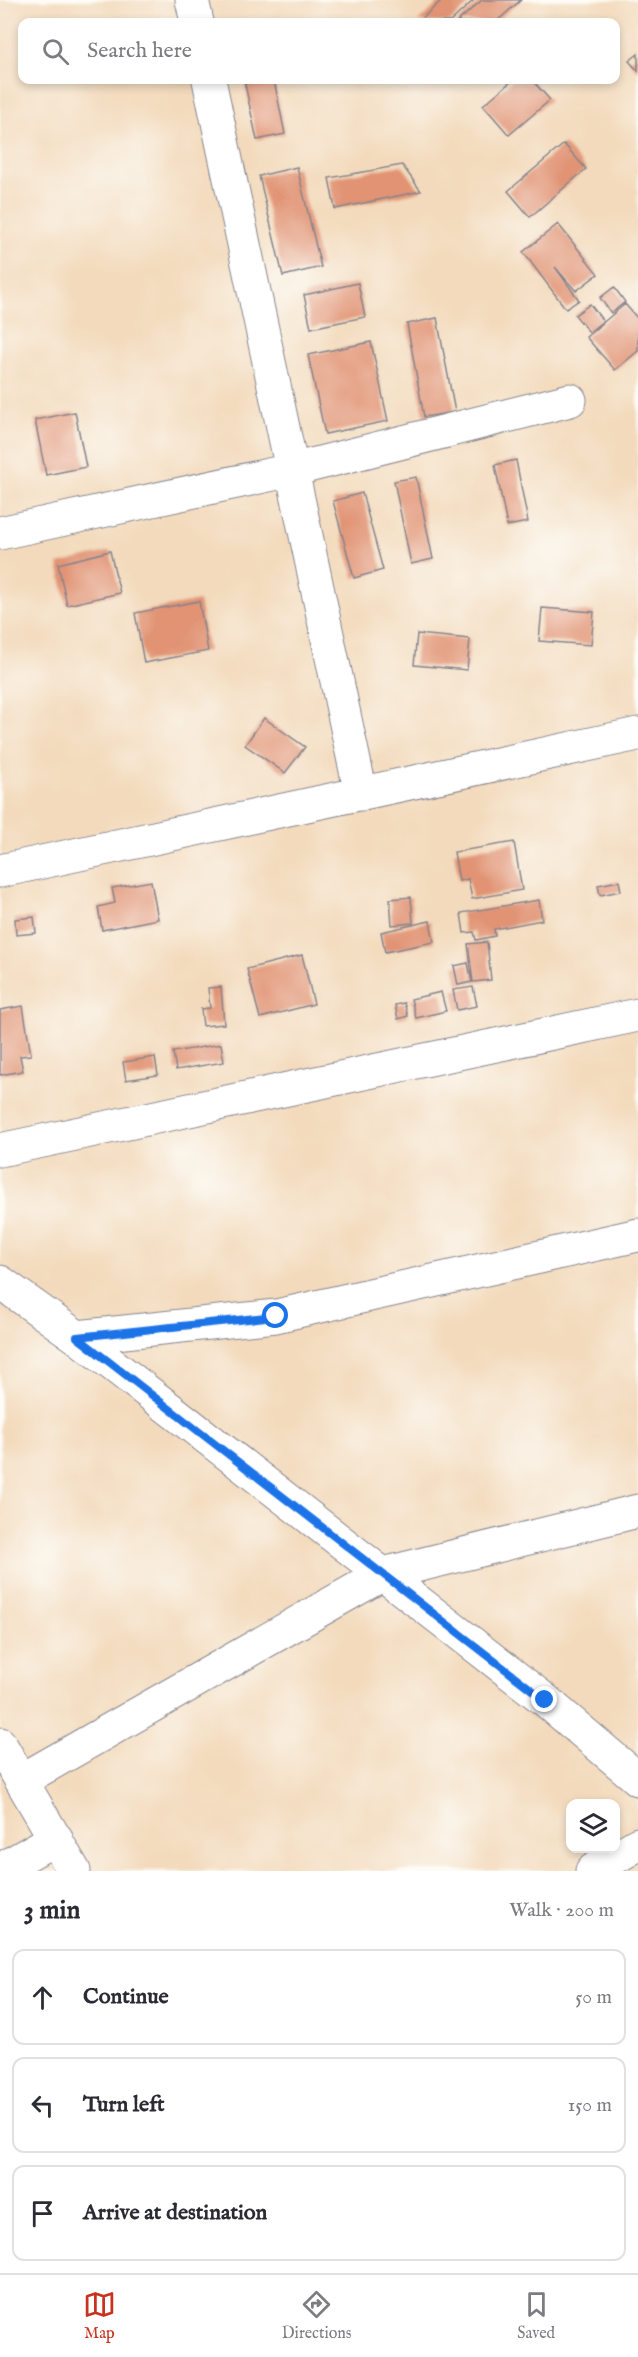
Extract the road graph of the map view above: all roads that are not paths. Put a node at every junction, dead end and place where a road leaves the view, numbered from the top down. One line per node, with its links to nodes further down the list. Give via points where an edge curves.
1 (192, 0): 2 (street)
2 (196, 18)
3 (210, 84): 5 (street)
4 (570, 400): 5 (street)
5 (292, 470): 6 (street); 8 (street)
6 (0, 533)
7 (638, 734): 8 (street)
8 (361, 794): 9 (street)
9 (0, 871)
10 (638, 1015): 11 (street)
11 (0, 1150)
12 (638, 1235): 14 (street, via 276,1316)
13 (0, 1282): 14 (street)
14 (77, 1337): 16 (street)
15 (638, 1511): 16 (street)
16 (383, 1574): 18 (street, via 545,1700); 19 (street)
17 (0, 1744): 19 (street)
18 (638, 1779)
19 (22, 1780): 20 (street)
20 (56, 1838): 22 (street); 23 (street)
21 (638, 1844): 24 (street)
22 (0, 1870)
23 (74, 1871)
24 (592, 1871)

